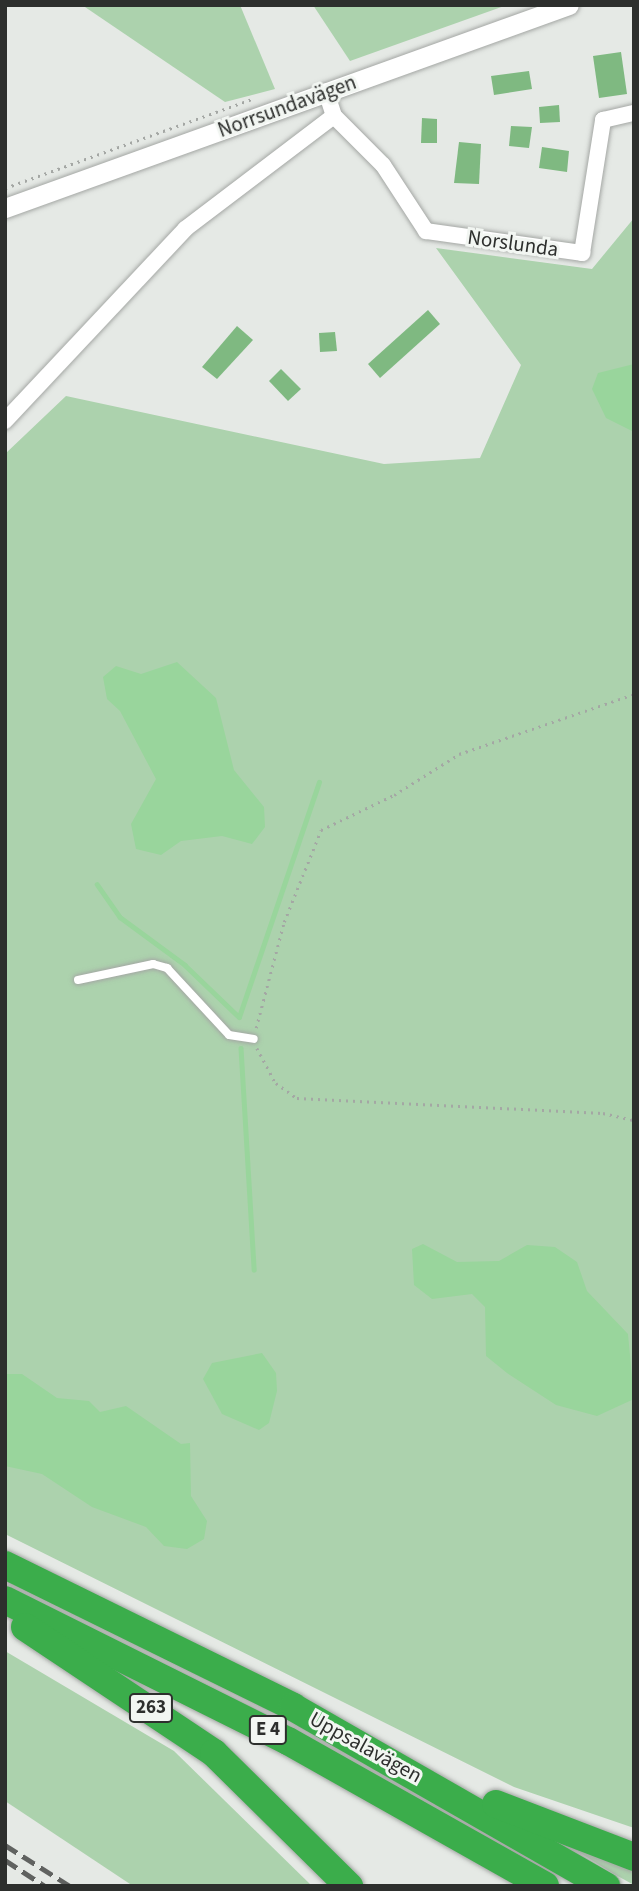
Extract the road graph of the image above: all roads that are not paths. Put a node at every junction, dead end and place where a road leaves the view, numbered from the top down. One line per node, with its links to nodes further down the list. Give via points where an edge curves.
1 (569, 5): 2 (street, Norrsundavägen)
2 (326, 92): 4 (street); 5 (street, Norrsundavägen)
3 (634, 113): 4 (street, Norslunda, via 603,120 582,253 426,231 383,165)
4 (334, 116): 6 (street, via 185,229)
5 (5, 208)
6 (5, 421)
7 (78, 980): 8 (lane, via 153,964 167,968 229,1035)
8 (254, 1039)
9 (5, 1565): 12 (highway, Uppsalavägen / E 4)
10 (5, 1600): 15 (highway, Uppsalavägen / E 4, via 300,1747)
11 (5, 1615): 14 (highway, 263, via 215,1753)
12 (373, 1751): 13 (highway); 16 (highway, Uppsalavägen / E 4)
13 (634, 1857)
14 (349, 1886)
15 (545, 1886)
16 (606, 1886)

